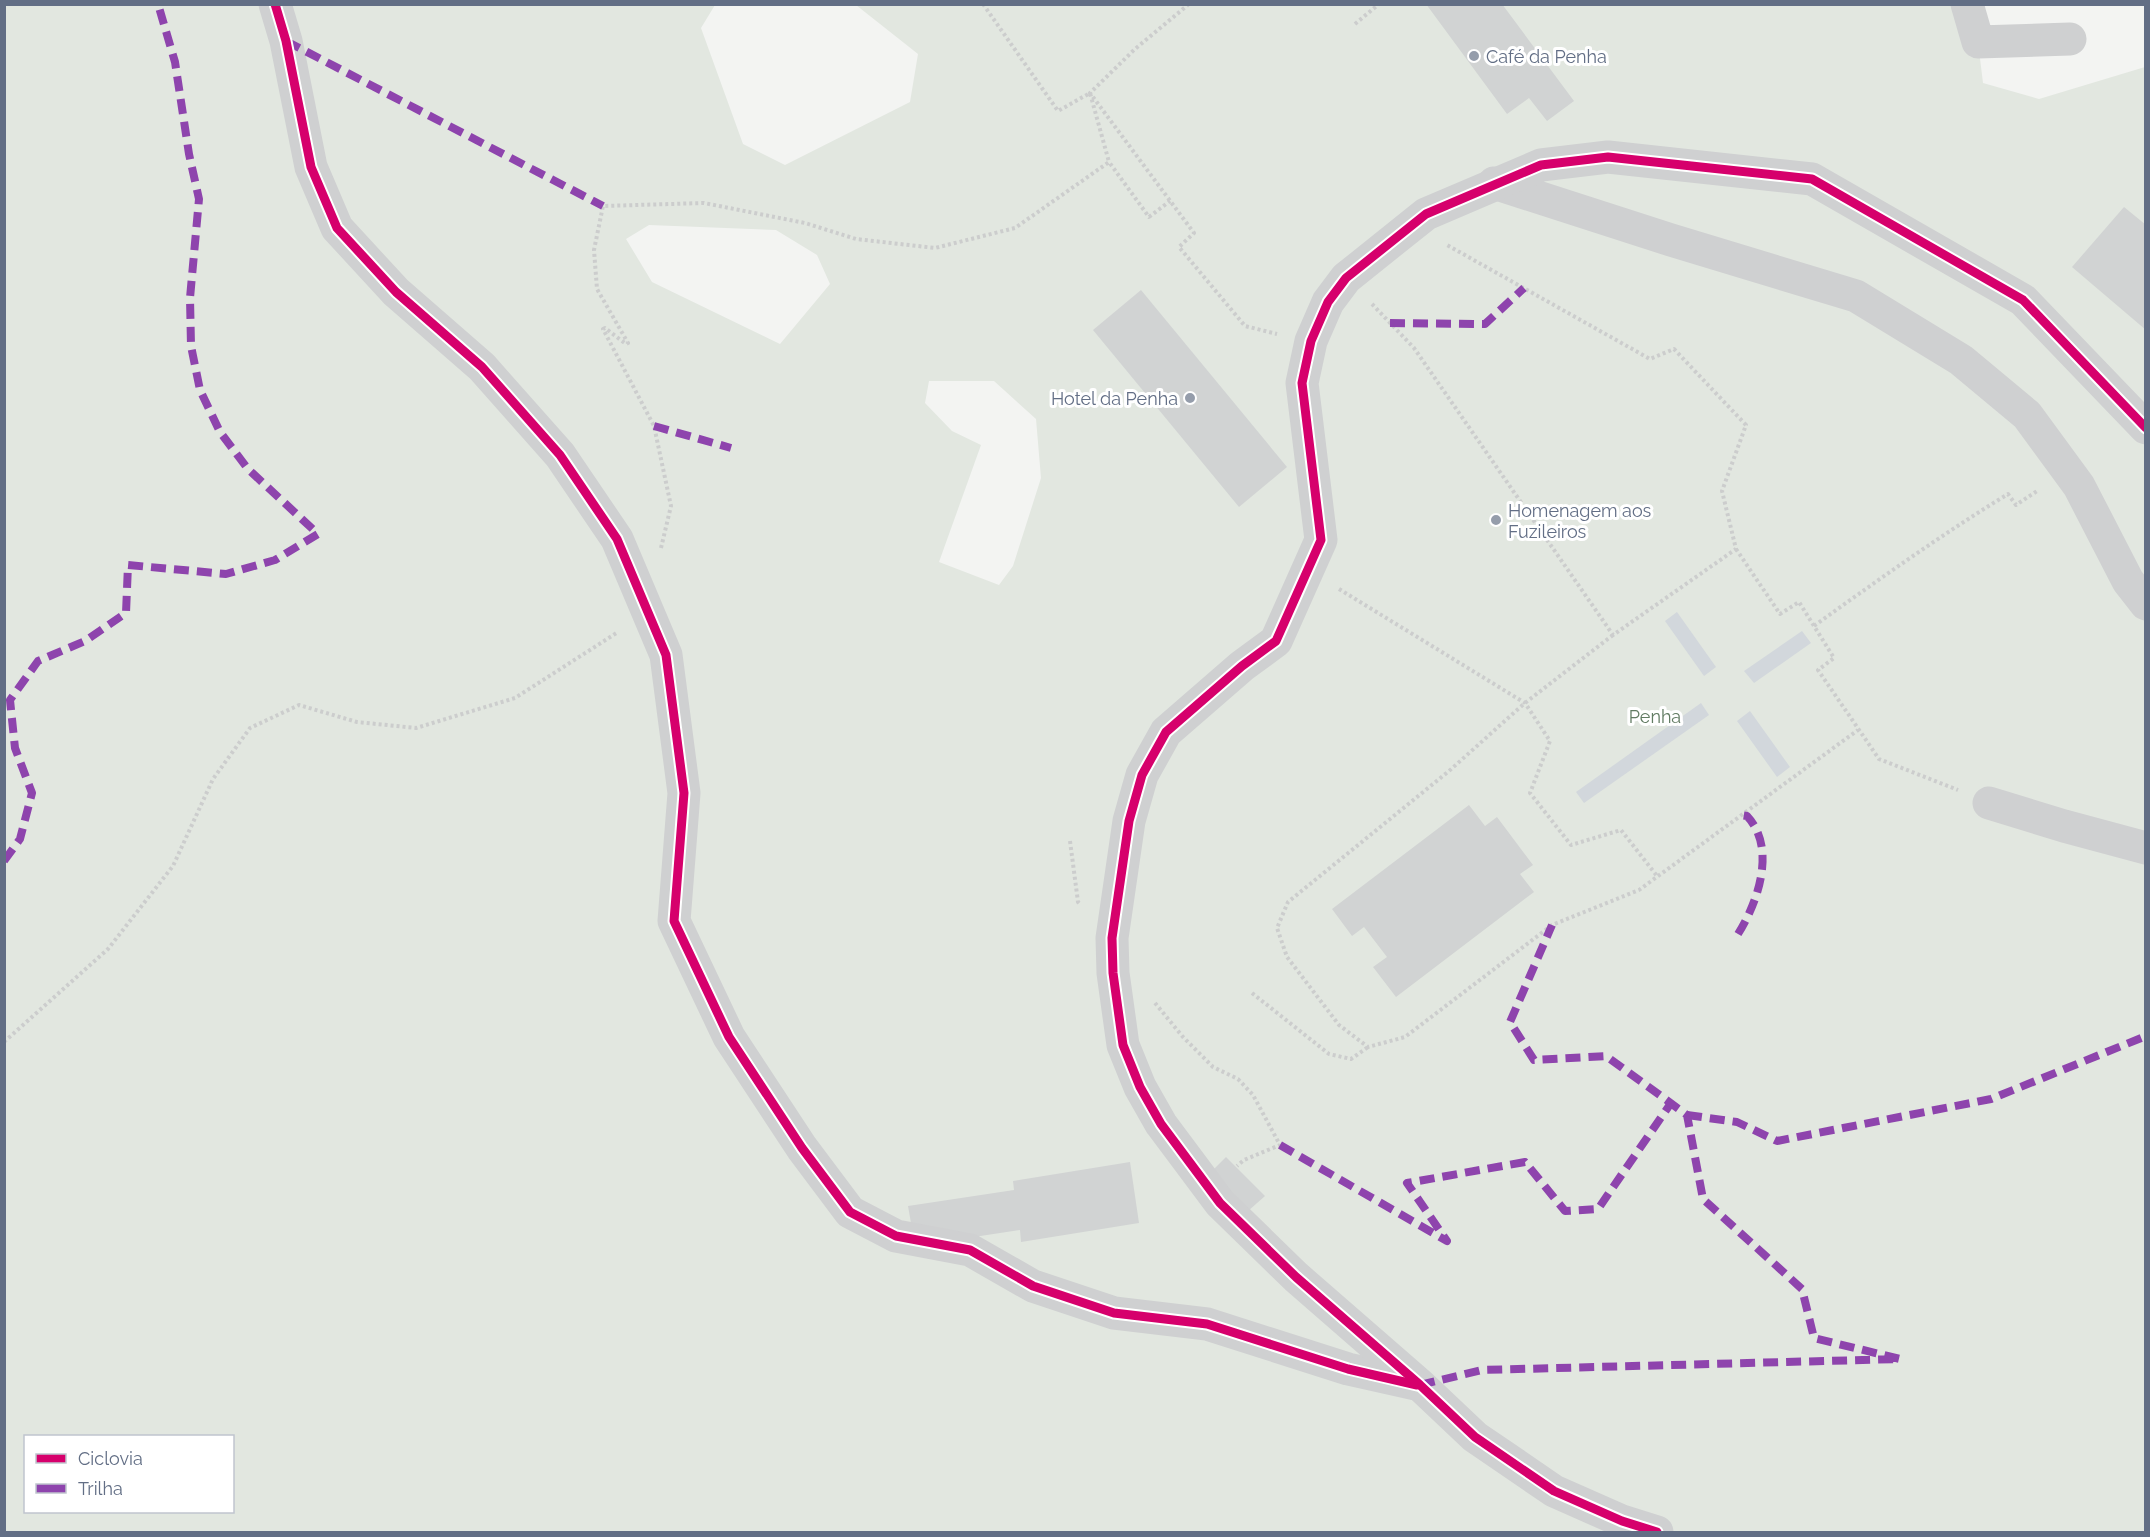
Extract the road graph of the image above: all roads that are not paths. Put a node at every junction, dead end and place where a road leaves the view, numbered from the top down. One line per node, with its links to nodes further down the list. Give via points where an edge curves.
1 (275, 4): 9 (street, via 311,167 337,228 396,292 482,367 560,455 617,539 666,655 684,793 674,921 729,1037 802,1148 850,1212 896,1236 970,1250 1034,1286 1114,1313 1207,1324 1348,1369)
2 (1966, 4): 3 (street, via 1978,42)
3 (2070, 39)
4 (1494, 183): 5 (street, via 1540,165 1608,157 1812,179 2023,300); 6 (street, via 1856,296 1961,360 2027,416 2079,486 2128,581); 9 (street, via 1426,214 1347,278 1328,302 1311,341 1302,383 1321,540 1276,641 1166,732 1142,775 1129,821 1112,938 1123,1045 1161,1124 1220,1203)
5 (2145, 428)
6 (2145, 604)
7 (1989, 803): 8 (street)
8 (2145, 848)
9 (1420, 1385): 10 (street, via 1475,1437 1554,1491)
10 (1657, 1533)

